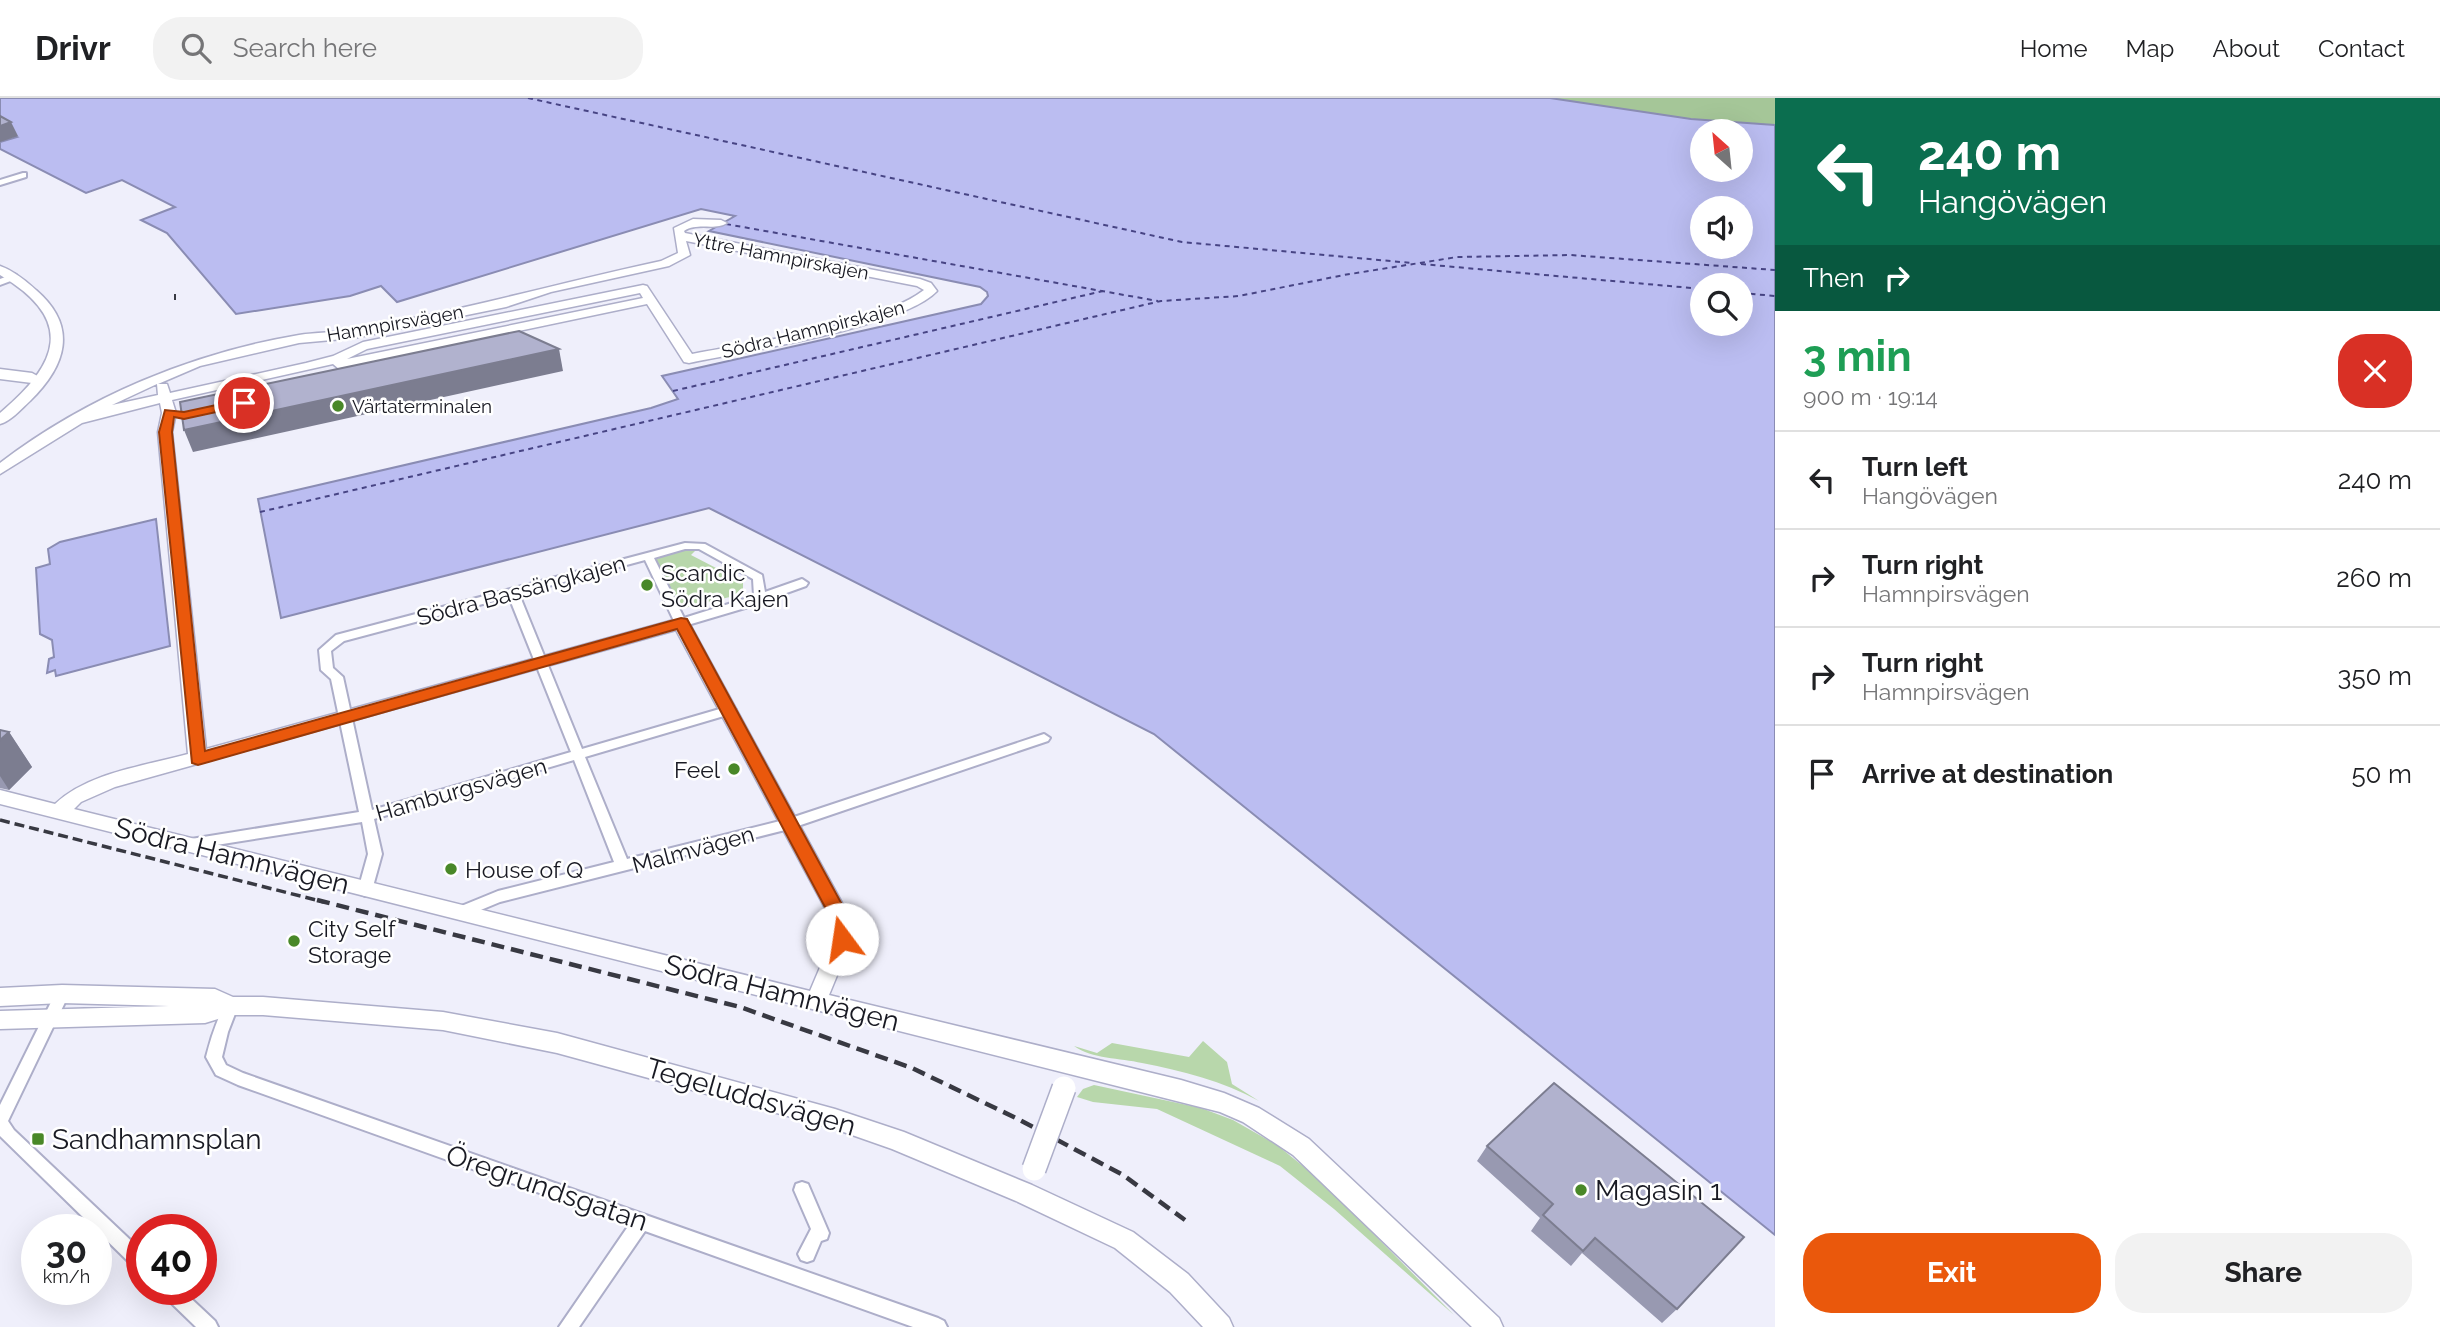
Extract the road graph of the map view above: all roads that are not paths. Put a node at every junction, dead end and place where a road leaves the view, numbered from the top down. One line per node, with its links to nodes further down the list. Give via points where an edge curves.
1 (23, 175): 2 (street)
2 (0, 183)
3 (721, 223): 4 (main road, Yttre Hamnpirskajen, via 687,224 678,230)
4 (680, 236): 8 (main road, Yttre Hamnpirskajen, via 920,283); 11 (main road, Hamnpirsvägen, via 685,252 665,264 548,289 506,303 223,355)
5 (0, 270): 6 (main road)
6 (13, 277): 7 (street); 12 (main road, via 43,301 57,338 54,361)
7 (0, 282)
8 (932, 291): 9 (main road, Södra Hamnpirskajen, via 917,303 877,317)
9 (689, 359): 14 (main road, Hamnpirsvägen, via 643,289 363,346 338,359)
10 (0, 374): 12 (highway)
11 (160, 377): 13 (main road, Hamnpirsvägen); 14 (main road)
12 (36, 379): 15 (main road); 16 (main road)
13 (141, 385): 14 (main road); 17 (main road, Hamnpirsvägen)
14 (172, 409): 17 (main road, Hamnpirsvägen); 29 (main road, via 165,432)
15 (0, 413)
16 (0, 420)
17 (78, 420): 18 (main road, Hamnpirsvägen)
18 (0, 470)
19 (648, 556): 21 (street, Södra Bassängkajen); 22 (street, Södra Bassängkajen, via 701,545 758,578); 23 (street)
20 (802, 583): 22 (street)
21 (513, 592): 24 (street); 26 (street, Södra Bassängkajen, via 340,638 325,650 327,670 337,677)
22 (760, 598): 23 (street)
23 (681, 622): 24 (main road); 25 (main road)
24 (541, 663): 26 (main road); 28 (street)
25 (730, 710): 28 (street, Hamburgsvägen); 33 (main road)
26 (347, 718): 29 (main road); 32 (street)
27 (1044, 738): 33 (street, Malmvägen)
28 (579, 755): 32 (street, Hamburgsvägen); 35 (street)
29 (198, 759): 31 (main road, via 88,790)
30 (0, 797): 31 (main road, Södra Hamnvägen)
31 (58, 812): 34 (main road, Södra Hamnvägen)
32 (369, 816): 34 (street, Hamburgsvägen); 36 (street, via 375,854)
33 (789, 824): 35 (street, Malmvägen); 40 (main road, via 843,923 842,939)
34 (188, 845): 36 (main road, Södra Hamnvägen)
35 (623, 867): 37 (street, Malmvägen, via 499,897)
36 (365, 890): 37 (main road, Södra Hamnvägen)
37 (459, 913): 40 (main road, Södra Hamnvägen)
38 (62, 994): 39 (main road, Tegeluddsvägen); 41 (main road, Tegeluddsvägen, via 215,998); 42 (street)
39 (0, 997)
40 (816, 1001): 44 (main road, Södra Hamnvägen)
41 (231, 1006): 42 (main road, Tegeluddsvägen, via 205,1014); 47 (main road, Tegeluddsvägen, via 423,1018 557,1043 835,1119); 48 (street, Öregrundsgatan, via 214,1050 221,1070)
42 (50, 1019): 43 (main road, Tegeluddsvägen); 45 (street)
43 (0, 1020)
44 (1072, 1064): 47 (main road, bridge); 56 (main road, Södra Hamnvägen, via 1224,1103 1275,1128 1327,1171)
45 (0, 1122): 49 (street, via 8,1135)
46 (802, 1190): 50 (street, via 821,1233)
47 (1024, 1193): 55 (main road, Tegeluddsvägen, via 1135,1248 1180,1283)
48 (642, 1221): 53 (street); 54 (street, Öregrundsgatan)
49 (126, 1248)
50 (807, 1254)
51 (186, 1305): 52 (street)
52 (209, 1327)
53 (568, 1327)
54 (938, 1327)
55 (1220, 1327)
56 (1490, 1327)

